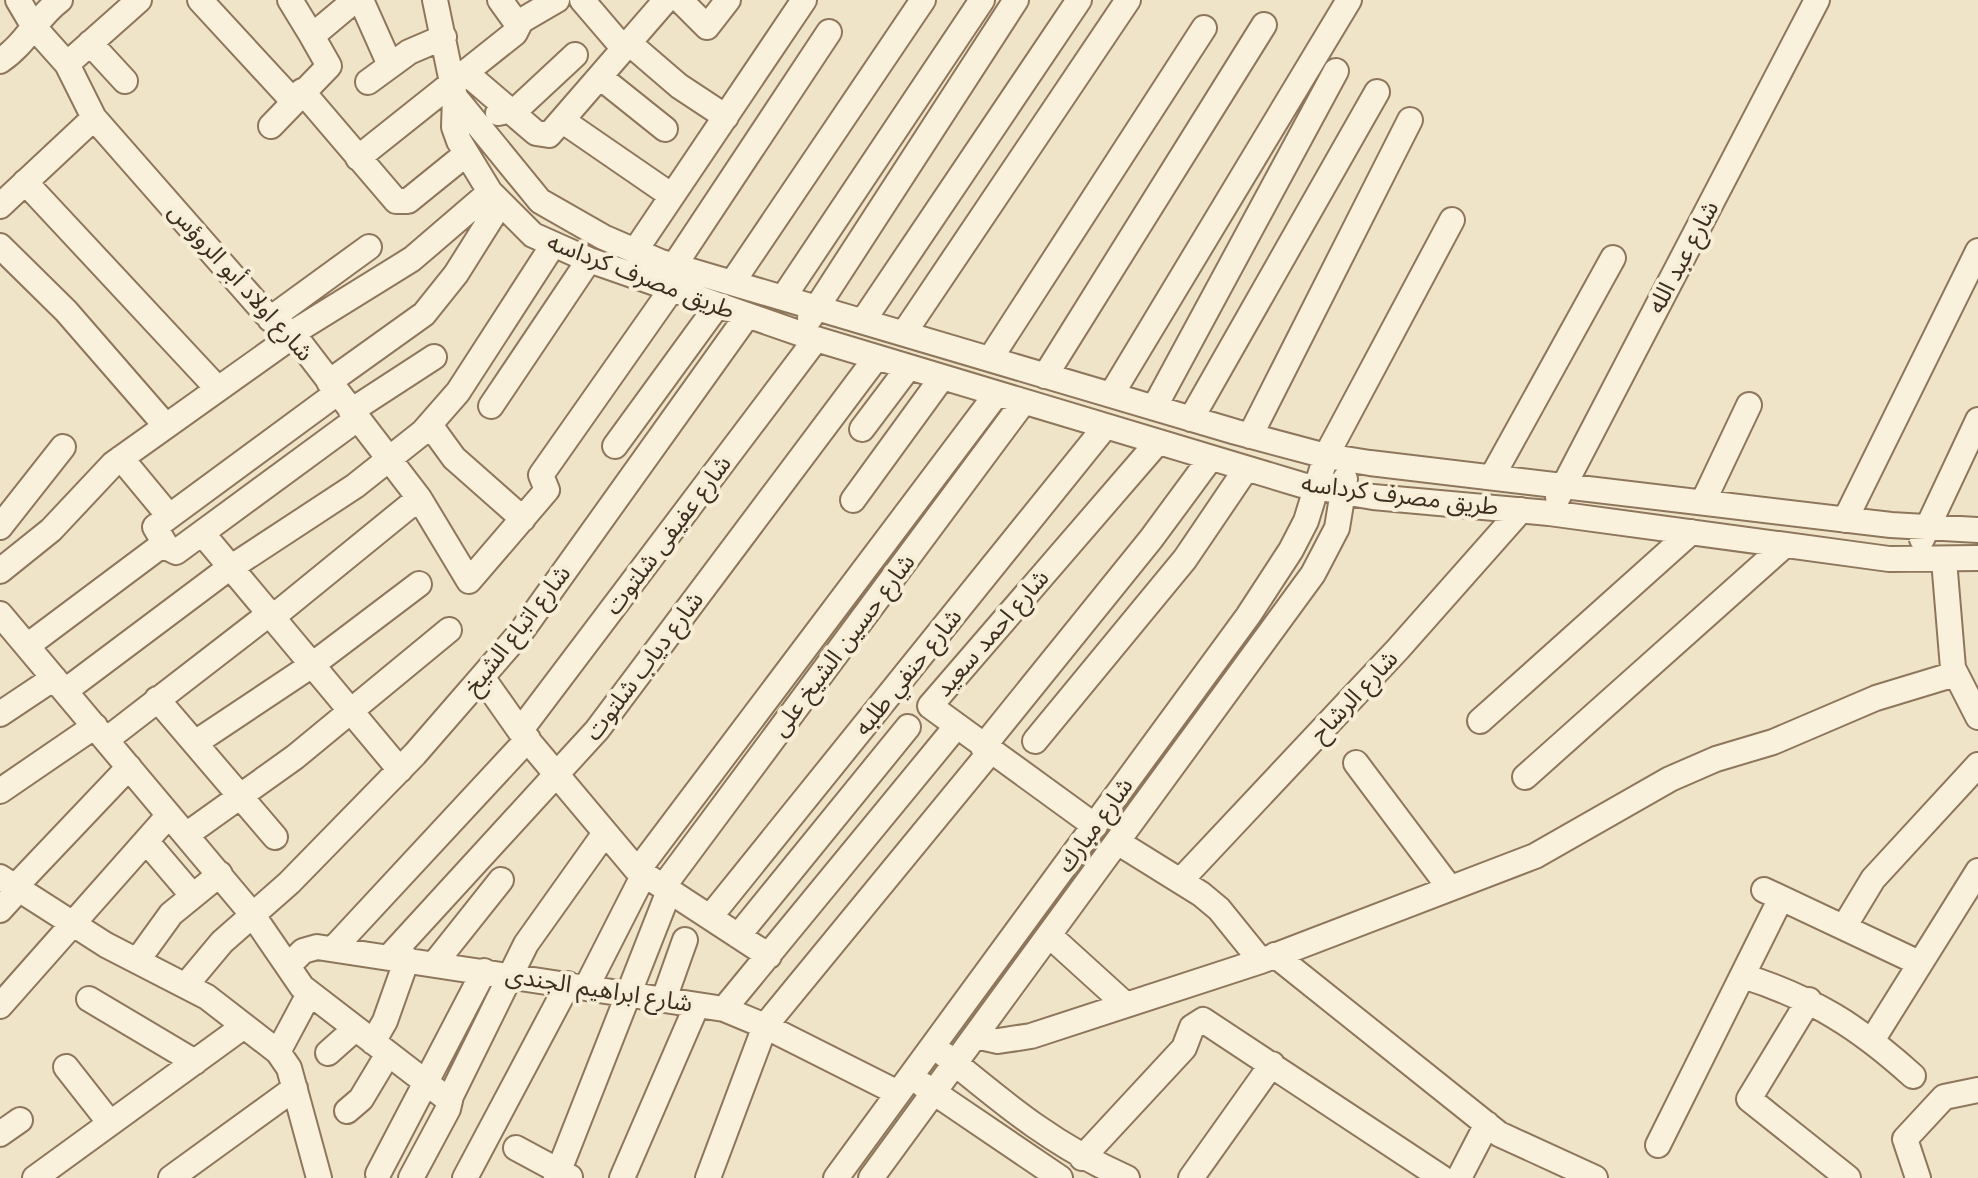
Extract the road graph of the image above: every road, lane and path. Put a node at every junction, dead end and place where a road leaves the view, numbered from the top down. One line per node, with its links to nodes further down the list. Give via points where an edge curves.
1 (18, 0): 24 (street, شارع اولاد أبو الروؤس)
2 (60, 0): 24 (street)
3 (139, 0): 29 (street)
4 (200, 0): 41 (street)
5 (290, 0): 27 (street)
6 (358, 0): 27 (street); 34 (street)
7 (435, 0): 28 (street)
8 (500, 0): 22 (street)
9 (557, 0): 22 (street)
10 (582, 0): 30 (street)
11 (666, 0): 30 (street)
12 (680, 0): 13 (street, via 702,24 710,25)
13 (728, 0)
14 (804, 0): 43 (street)
15 (923, 0): 65 (street)
16 (982, 0): 66 (street)
17 (1016, 0): 68 (street, شارع عفيفى شلتوت)
18 (1079, 0): 71 (street)
19 (1128, 0): 72 (street)
20 (1349, 0): 82 (street)
21 (1817, 0): 105 (street, شارع عبد الله)
22 (518, 25): 39 (street)
23 (1264, 25): 79 (street)
24 (34, 27): 32 (street, via 20,47); 33 (street, شارع اولاد أبو الروؤس)
25 (1204, 28): 77 (street)
26 (829, 32): 64 (street)
27 (312, 36): 41 (street, via 329,65)
28 (444, 37): 34 (street); 39 (street)
29 (90, 43): 33 (street); 37 (street)
30 (626, 46): 36 (street); 43 (street)
31 (575, 55): 42 (street, via 517,109)
32 (0, 61)
33 (67, 64): 44 (street, شارع اولاد أبو الروؤس)
34 (390, 65): 38 (street)
35 (1336, 71): 88 (street)
36 (600, 77): 46 (street); 49 (street)
37 (125, 81)
38 (368, 82)
39 (457, 84): 42 (street); 48 (street, طريق مصرف كرداسه); 50 (street, طريق مصرف كرداسه, via 454,127); 51 (street)
40 (1377, 92): 89 (street)
41 (298, 96): 47 (street); 51 (street)
42 (509, 110): 46 (street, via 542,136); 48 (street)
43 (726, 117): 53 (street)
44 (94, 118): 52 (street); 70 (street, شارع اولاد أبو الروؤس)
45 (1410, 120): 95 (street)
46 (563, 121): 53 (street)
47 (271, 126)
48 (482, 128): 60 (street, طريق مصرف كرداسه, via 540,201)
49 (665, 129)
50 (466, 154): 51 (street, via 404,202 392,199); 54 (street, طريق مصرف كرداسه)
51 (358, 158)
52 (25, 182): 55 (street); 81 (street)
53 (672, 196): 60 (street)
54 (495, 198): 57 (street, طريق مصرف كرداسه, via 533,235); 73 (street, via 412,259); 84 (street, via 456,274 424,314 384,346)
55 (0, 206)
56 (1452, 220): 100 (street)
57 (553, 245): 63 (street, طريق مصرف كرداسه); 91 (street, via 458,392)
58 (0, 246): 92 (street, via 66,311)
59 (369, 247): 70 (street)
60 (635, 251): 64 (street, طريق مصرف كرداسه)
61 (1978, 251): 115 (street)
62 (1613, 258): 104 (street)
63 (589, 260): 64 (street, طريق مصرف كرداسه); 87 (street)
64 (672, 278): 65 (street, طريق مصرف كرداسه); 67 (street, طريق مصرف كرداسه); 114 (street, via 541,475 548,489)
65 (732, 283): 66 (street, طريق مصرف كرداسه)
66 (783, 298): 68 (street, طريق مصرف كرداسه)
67 (717, 306): 69 (street, طريق مصرف كرداسه); 97 (street)
68 (817, 308): 71 (street, طريق مصرف كرداسه); 74 (street, شارع عفيفى شلتوت)
69 (747, 316): 74 (street, طريق مصرف كرداسه); 135 (street, شارع اتباع الشيخ, via 521,632)
70 (270, 319): 73 (street, شارع اولاد أبو الروؤس)
71 (863, 321): 72 (street, طريق مصرف كرداسه)
72 (904, 333): 77 (street, طريق مصرف كرداسه)
73 (292, 334): 81 (street); 84 (street, شارع اولاد أبو الروؤس)
74 (808, 336): 76 (street, طريق مصرف كرداسه); 145 (street, شارع عفيفى شلتوت)
75 (434, 357): 84 (street)
76 (876, 358): 78 (street, طريق مصرف كرداسه); 153 (street, شارع دياب شلتوت, via 597,730)
77 (990, 359): 79 (street, طريق مصرف كرداسه)
78 (908, 368): 80 (street, طريق مصرف كرداسه); 94 (street)
79 (1045, 376): 82 (street, طريق مصرف كرداسه)
80 (941, 379): 83 (street, طريق مصرف كرداسه); 109 (street)
81 (218, 389): 92 (street)
82 (1111, 395): 88 (street, طريق مصرف كرداسه)
83 (995, 396): 85 (street, طريق مصرف كرداسه); 170 (street)
84 (344, 401): 102 (street, شارع اولاد أبو الروؤس); 113 (street); 120 (street)
85 (1022, 404): 93 (street, طريق مصرف كرداسه); 170 (street, شارع حسين الشيخ على)
86 (1749, 405): 110 (street)
87 (491, 406)
88 (1154, 408): 89 (street, طريق مصرف كرداسه)
89 (1191, 419): 95 (street, طريق مصرف كرداسه)
90 (1978, 420): 117 (street)
91 (430, 425): 102 (street); 114 (street, via 454,458)
92 (166, 426): 99 (street)
93 (1105, 427): 96 (street, طريق مصرف كرداسه); 176 (street, شارع حنفي طلبه)
94 (862, 429)
95 (1250, 436): 100 (street, طريق مصرف كرداسه)
96 (1157, 443): 101 (street, طريق مصرف كرداسه); 143 (street, شارع احمد سعيد, via 931,704)
97 (615, 446)
98 (63, 447): 116 (street)
99 (121, 458): 113 (street); 127 (street, via 51,530)
100 (1337, 458): 104 (street, طريق مصرف كرداسه); 106 (street, شارع مبارك); 107 (street, شارع مبارك)
101 (1210, 459): 103 (street, طريق مصرف كرداسه); 148 (street)
102 (390, 460): 108 (street, شارع اولاد أبو الروؤس); 126 (street)
103 (1246, 469): 106 (street, طريق مصرف كرداسه); 146 (street, via 1185,559)
104 (1493, 475): 105 (street, طريق مصرف كرداسه)
105 (1564, 484): 110 (street, طريق مصرف كرداسه); 112 (street, شارع عبد الله)
106 (1317, 488): 107 (street, طريق مصرف كرداسه); 155 (street, شارع مبارك, via 1291,550)
107 (1344, 492): 111 (street, طريق مصرف كرداسه); 158 (street, شارع مبارك, via 1337,528 1313,574)
108 (419, 498): 114 (street, شارع اولاد أبو الروؤس, via 470,581); 130 (street, via 279,612)
109 (853, 500)
110 (1703, 502): 115 (street, طريق مصرف كرداسه)
111 (1521, 510): 112 (street, طريق مصرف كرداسه); 168 (street, شارع الرشاح)
112 (1549, 513): 119 (street, طريق مصرف كرداسه)
113 (169, 516): 121 (street, via 154,530)
114 (523, 519)
115 (1845, 520): 117 (street, طريق مصرف كرداسه)
116 (0, 527)
117 (1928, 527): 118 (street, طريق مصرف كرداسه); 124 (street)
118 (1978, 530)
119 (1691, 532): 122 (street, طريق مصرف كرداسه); 141 (street)
120 (202, 533): 121 (street, via 176,552); 126 (street)
121 (165, 544): 132 (street)
122 (1785, 545): 124 (street, طريق مصرف كرداسه); 154 (street)
123 (1978, 558): 125 (street, طريق مصرف كرداسه)
124 (1913, 560): 125 (street, طريق مصرف كرداسه)
125 (1944, 560): 134 (street)
126 (231, 568): 130 (street); 136 (street)
127 (0, 571)
128 (419, 584): 133 (street)
129 (0, 614): 132 (street)
130 (269, 614): 133 (street); 137 (street)
131 (449, 630): 138 (street)
132 (27, 646): 136 (street)
133 (312, 665): 138 (street); 147 (street)
134 (1955, 674): 140 (street); 172 (street, via 1716,759 1670,779 1535,856)
135 (482, 677): 145 (street); 152 (street, شارع اتباع الشيخ)
136 (60, 684): 139 (street); 144 (street)
137 (157, 699): 144 (street); 147 (street)
138 (350, 711): 152 (street); 157 (street)
139 (0, 714)
140 (1978, 717)
141 (1480, 721)
142 (908, 727): 179 (street)
143 (955, 728): 148 (street, شارع احمد سعيد); 183 (street)
144 (100, 733): 151 (street); 156 (street)
145 (524, 735): 153 (street); 182 (street, شارع عفيفى شلتوت)
146 (1035, 741)
147 (195, 743): 157 (street)
148 (987, 750): 160 (street, شارع احمد سعيد); 205 (street)
149 (1356, 763): 172 (street)
150 (1978, 765): 178 (street, via 1873,879)
151 (129, 767): 159 (street); 171 (street)
152 (400, 770): 175 (street, شارع اتباع الشيخ)
153 (557, 774): 161 (street); 184 (street, شارع دياب شلتوت)
154 (1525, 777)
155 (1123, 788): 158 (street); 160 (street, شارع مبارك)
156 (0, 791)
157 (240, 796): 162 (street); 163 (street)
158 (1146, 805): 165 (street, شارع مبارك)
159 (169, 815): 162 (street); 164 (street)
160 (1095, 826): 209 (street, شارع مبارك)
161 (605, 833): 170 (street); 191 (street, via 526,944)
162 (186, 835): 167 (street)
163 (275, 837)
164 (146, 841): 173 (street); 177 (street)
165 (1119, 843): 168 (street); 180 (street, شارع مبارك)
166 (1978, 871): 188 (street)
167 (220, 874): 173 (street); 175 (street)
168 (1182, 879): 185 (street)
169 (501, 880): 187 (street)
170 (654, 880): 176 (street); 194 (street); 195 (street)
171 (12, 884): 174 (street); 177 (street)
172 (1449, 887): 185 (street)
173 (192, 895): 186 (street)
174 (0, 910)
175 (252, 914): 189 (street); 193 (street, شارع اتباع الشيخ)
176 (710, 917): 179 (street)
177 (73, 923): 186 (street); 202 (street)
178 (1844, 927): 188 (street); 192 (street, via 1772,894)
179 (738, 936): 183 (street)
180 (1050, 936): 201 (street); 206 (street, شارع مبارك)
181 (685, 940): 198 (street)
182 (333, 949): 184 (street, شارع ابراهيم الجندى); 189 (street, شارع ابراهيم الجندى, via 306,949)
183 (769, 956): 203 (street)
184 (398, 958): 187 (street, شارع ابراهيم الجندى); 208 (street, via 385,1021)
185 (1268, 958): 201 (street); 228 (street)
186 (137, 961): 193 (street)
187 (435, 963): 190 (street, شارع ابراهيم الجندى)
188 (1919, 963): 207 (street)
189 (288, 966): 196 (street)
190 (484, 971): 191 (street, شارع ابراهيم الجندى); 217 (street)
191 (512, 975): 194 (street, شارع ابراهيم الجندى); 223 (street)
192 (1743, 976): 199 (street); 230 (street)
193 (186, 985): 204 (street)
194 (578, 985): 195 (street, شارع ابراهيم الجندى); 239 (street)
195 (629, 993): 198 (street, شارع ابراهيم الجندى); 234 (street)
196 (309, 994): 208 (street); 210 (street)
197 (89, 999): 212 (street)
198 (664, 999): 200 (street, شارع ابراهيم الجندى)
199 (1809, 1000): 207 (street); 250 (street, via 1749,1100)
200 (697, 1005): 203 (street, شارع ابراهيم الجندى); 240 (street)
201 (1126, 1005): 206 (street, via 1019,1038)
202 (0, 1006)
203 (724, 1009): 205 (street, شارع ابراهيم الجندى)
204 (244, 1026): 210 (street); 212 (street)
205 (765, 1026): 218 (street, شارع ابراهيم الجندى); 241 (street)
206 (976, 1036): 213 (street, شارع مبارك)
207 (1873, 1039): 216 (street)
208 (372, 1041): 211 (street); 217 (street); 224 (street, via 361,1099)
209 (933, 1046): 213 (street); 218 (street, شارع مبارك)
210 (278, 1052): 220 (street)
211 (328, 1053)
212 (195, 1062): 227 (street)
213 (955, 1064): 219 (street); 222 (street, شارع مبارك)
214 (1272, 1064): 232 (street, via 1207,1021 1198,1021 1184,1048); 246 (street); 247 (street)
215 (66, 1067): 227 (street)
216 (1913, 1076)
217 (426, 1083): 223 (street); 233 (street)
218 (904, 1084): 222 (street, شارع ابراهيم الجندى); 242 (street, شارع مبارك)
219 (983, 1087): 225 (street); 232 (street)
220 (295, 1088): 236 (street); 237 (street)
221 (1978, 1090): 251 (street, via 1944,1097 1905,1139)
222 (934, 1092): 225 (street, شارع ابراهيم الجندى); 243 (street, شارع مبارك)
223 (450, 1101): 238 (street)
224 (347, 1111)
225 (963, 1113): 244 (street, شارع ابراهيم الجندى)
226 (20, 1120): 229 (street)
227 (110, 1123): 235 (street)
228 (1487, 1124): 248 (street); 249 (street, via 1531,1152)
229 (0, 1134)
230 (1658, 1145)
231 (516, 1148): 234 (street)
232 (1082, 1158): 245 (street)
233 (378, 1174)
234 (562, 1176)
235 (35, 1178)
236 (171, 1178)
237 (319, 1178)
238 (411, 1178)
239 (465, 1178)
240 (622, 1178)
241 (708, 1178)
242 (836, 1178)
243 (871, 1178)
244 (1060, 1178)
245 (1127, 1178)
246 (1191, 1178)
247 (1442, 1178)
248 (1459, 1178)
249 (1595, 1178)
250 (1848, 1178)
251 (1918, 1178)

